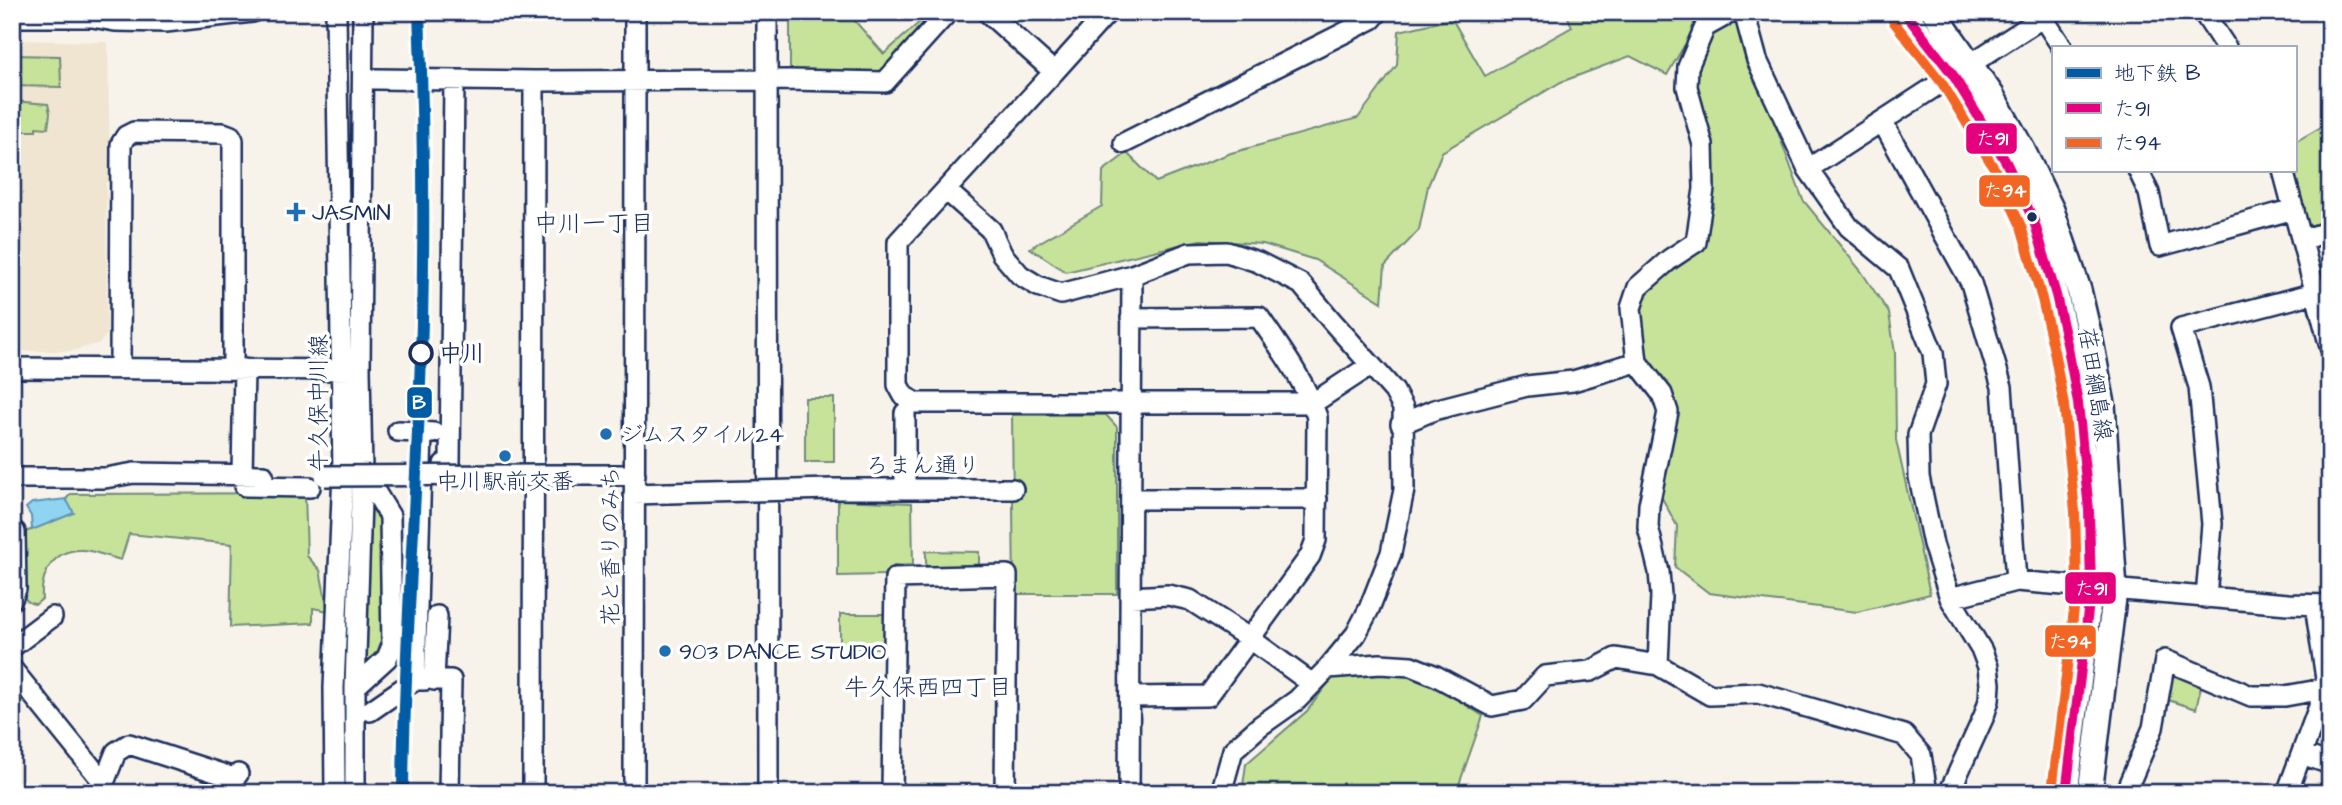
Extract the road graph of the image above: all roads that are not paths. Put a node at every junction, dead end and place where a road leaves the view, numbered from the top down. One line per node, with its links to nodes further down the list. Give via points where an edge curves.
1 (251, 12): 16 (street, via 166,22)
2 (335, 12): 43 (street, 牛久保中川線)
3 (363, 12): 43 (street, 牛久保中川線)
4 (635, 12): 57 (street, 花と香りのみち)
5 (767, 12): 23 (street)
6 (948, 12): 23 (street, via 885,82)
7 (987, 12): 20 (street)
8 (1108, 12): 20 (street)
9 (1378, 12): 26 (street)
10 (1732, 12): 38 (street, via 1704,27 1688,67 1687,87 1703,145 1704,189 1696,242 1638,287 1631,307)
11 (1744, 12): 27 (street, via 1757,60)
12 (1904, 12): 19 (main road, 荏田綱島線)
13 (1934, 12): 19 (main road, 荏田綱島線)
14 (2203, 12): 18 (street)
15 (2047, 15): 17 (street); 19 (street)
16 (12, 17)
17 (2062, 46)
18 (2225, 46)
19 (1963, 69): 25 (street); 64 (main road, 荏田綱島線, via 1975,108 2034,221 2056,295 2078,403); 65 (main road, 荏田綱島線, via 2023,150 2052,209 2079,290 2103,404)
20 (1054, 72): 30 (street)
21 (375, 79): 22 (street)
22 (454, 80): 24 (street); 48 (street)
23 (765, 80): 24 (street); 93 (street)
24 (534, 81): 91 (street)
25 (1882, 121): 27 (street); 63 (street, via 1971,283 2002,387)
26 (1124, 143)
27 (1808, 169): 67 (street, via 1849,227 1899,269 1933,353 1936,384 1918,435 1919,477)
28 (2139, 172): 31 (street, via 2149,193 2161,246)
29 (2284, 172): 31 (street)
30 (946, 190): 34 (street, via 991,230 1002,254 1020,275 1038,286 1061,294); 45 (street, via 898,242 898,385 904,396 916,403)
31 (2294, 209): 33 (street)
32 (2330, 231): 33 (street)
33 (2302, 240): 35 (street)
34 (1132, 275): 36 (street); 39 (street, via 1189,253 1227,252 1258,262 1301,284)
35 (2315, 293): 37 (street); 68 (street, via 2181,328 2199,387 2212,524)
36 (1131, 318): 44 (street, via 1259,317); 45 (street)
37 (2330, 347)
38 (1637, 362): 47 (street, via 1573,381 1527,386 1434,410); 75 (street, via 1662,394 1668,412 1648,527 1661,595)
39 (1371, 365): 44 (street); 47 (street, via 1403,408)
40 (12, 368): 41 (street)
41 (120, 368): 42 (street); 42 (street, via 121,144 129,133 147,132 223,133 233,140)
42 (239, 369): 43 (street); 53 (street)
43 (351, 370): 52 (street, 牛久保中川線); 88 (street, 牛久保中川線, via 335,674)
44 (1313, 403): 45 (street); 61 (street)
45 (1131, 404): 60 (street)
46 (905, 412): 58 (street)
47 (1401, 424): 77 (street, via 1404,490 1391,554 1356,634)
48 (449, 426): 50 (street); 51 (street, via 447,467)
49 (398, 431): 50 (street)
50 (422, 432): 78 (street)
51 (477, 467)
52 (362, 470): 81 (street, 牛久保中川線); 81 (street, via 390,516 392,646 387,658)
53 (242, 474): 54 (street); 56 (street, via 135,473)
54 (263, 475)
55 (12, 478): 56 (street)
56 (105, 478): 57 (street, ろまん通り, bridge, via 134,485 569,475 605,476)
57 (634, 485): 58 (street, ろまん通り, bridge, via 662,489); 92 (street, 花と香りのみち)
58 (905, 489): 59 (street, ろまん通り)
59 (1013, 489)
60 (1131, 499): 61 (street); 66 (street)
61 (1317, 499): 73 (street, via 1316,540 1310,556)
62 (15, 533): 69 (street, via 16,589)
63 (2016, 582): 64 (street); 67 (street)
64 (2091, 586): 65 (street); 100 (main road, 荏田綱島線)
65 (2115, 590): 68 (street); 101 (main road, 荏田綱島線)
66 (1130, 597): 73 (street, via 1190,600); 82 (street)
67 (1950, 598): 99 (street, via 1982,652 1990,684 1984,716)
68 (2206, 598): 70 (street)
69 (12, 599)
70 (2322, 605): 80 (street)
71 (437, 616): 78 (street)
72 (52, 617): 74 (street)
73 (1249, 638): 79 (street); 82 (street, via 1208,696)
74 (12, 647)
75 (1658, 665): 77 (street, via 1616,658 1591,671 1545,676 1523,700 1492,706 1410,666); 98 (street, via 1710,695 1758,693 1905,735 1921,755)
76 (12, 668): 87 (street)
77 (1328, 668): 79 (street)
78 (424, 680): 83 (street); 90 (street, via 451,680)
79 (1311, 683): 97 (street, via 1297,700 1233,750)
80 (2328, 685): 84 (street); 102 (street, via 2285,696 2251,696 2165,660 2153,728)
81 (355, 687): 89 (street, 牛久保中川線)
82 (1130, 697): 96 (street)
83 (370, 711)
84 (2302, 754): 85 (street); 103 (street)
85 (2330, 764)
86 (238, 774): 87 (street, via 234,778 131,736 116,752)
87 (102, 788)
88 (335, 793)
89 (355, 793)
90 (449, 793)
91 (533, 793)
92 (634, 793)
93 (768, 793)
94 (892, 793): 95 (street, via 895,578 1007,575)
95 (1005, 793)
96 (1129, 793)
97 (1221, 793)
98 (1927, 793)
99 (1949, 793)
100 (2066, 793)
101 (2090, 793)
102 (2125, 793)
103 (2287, 793)

